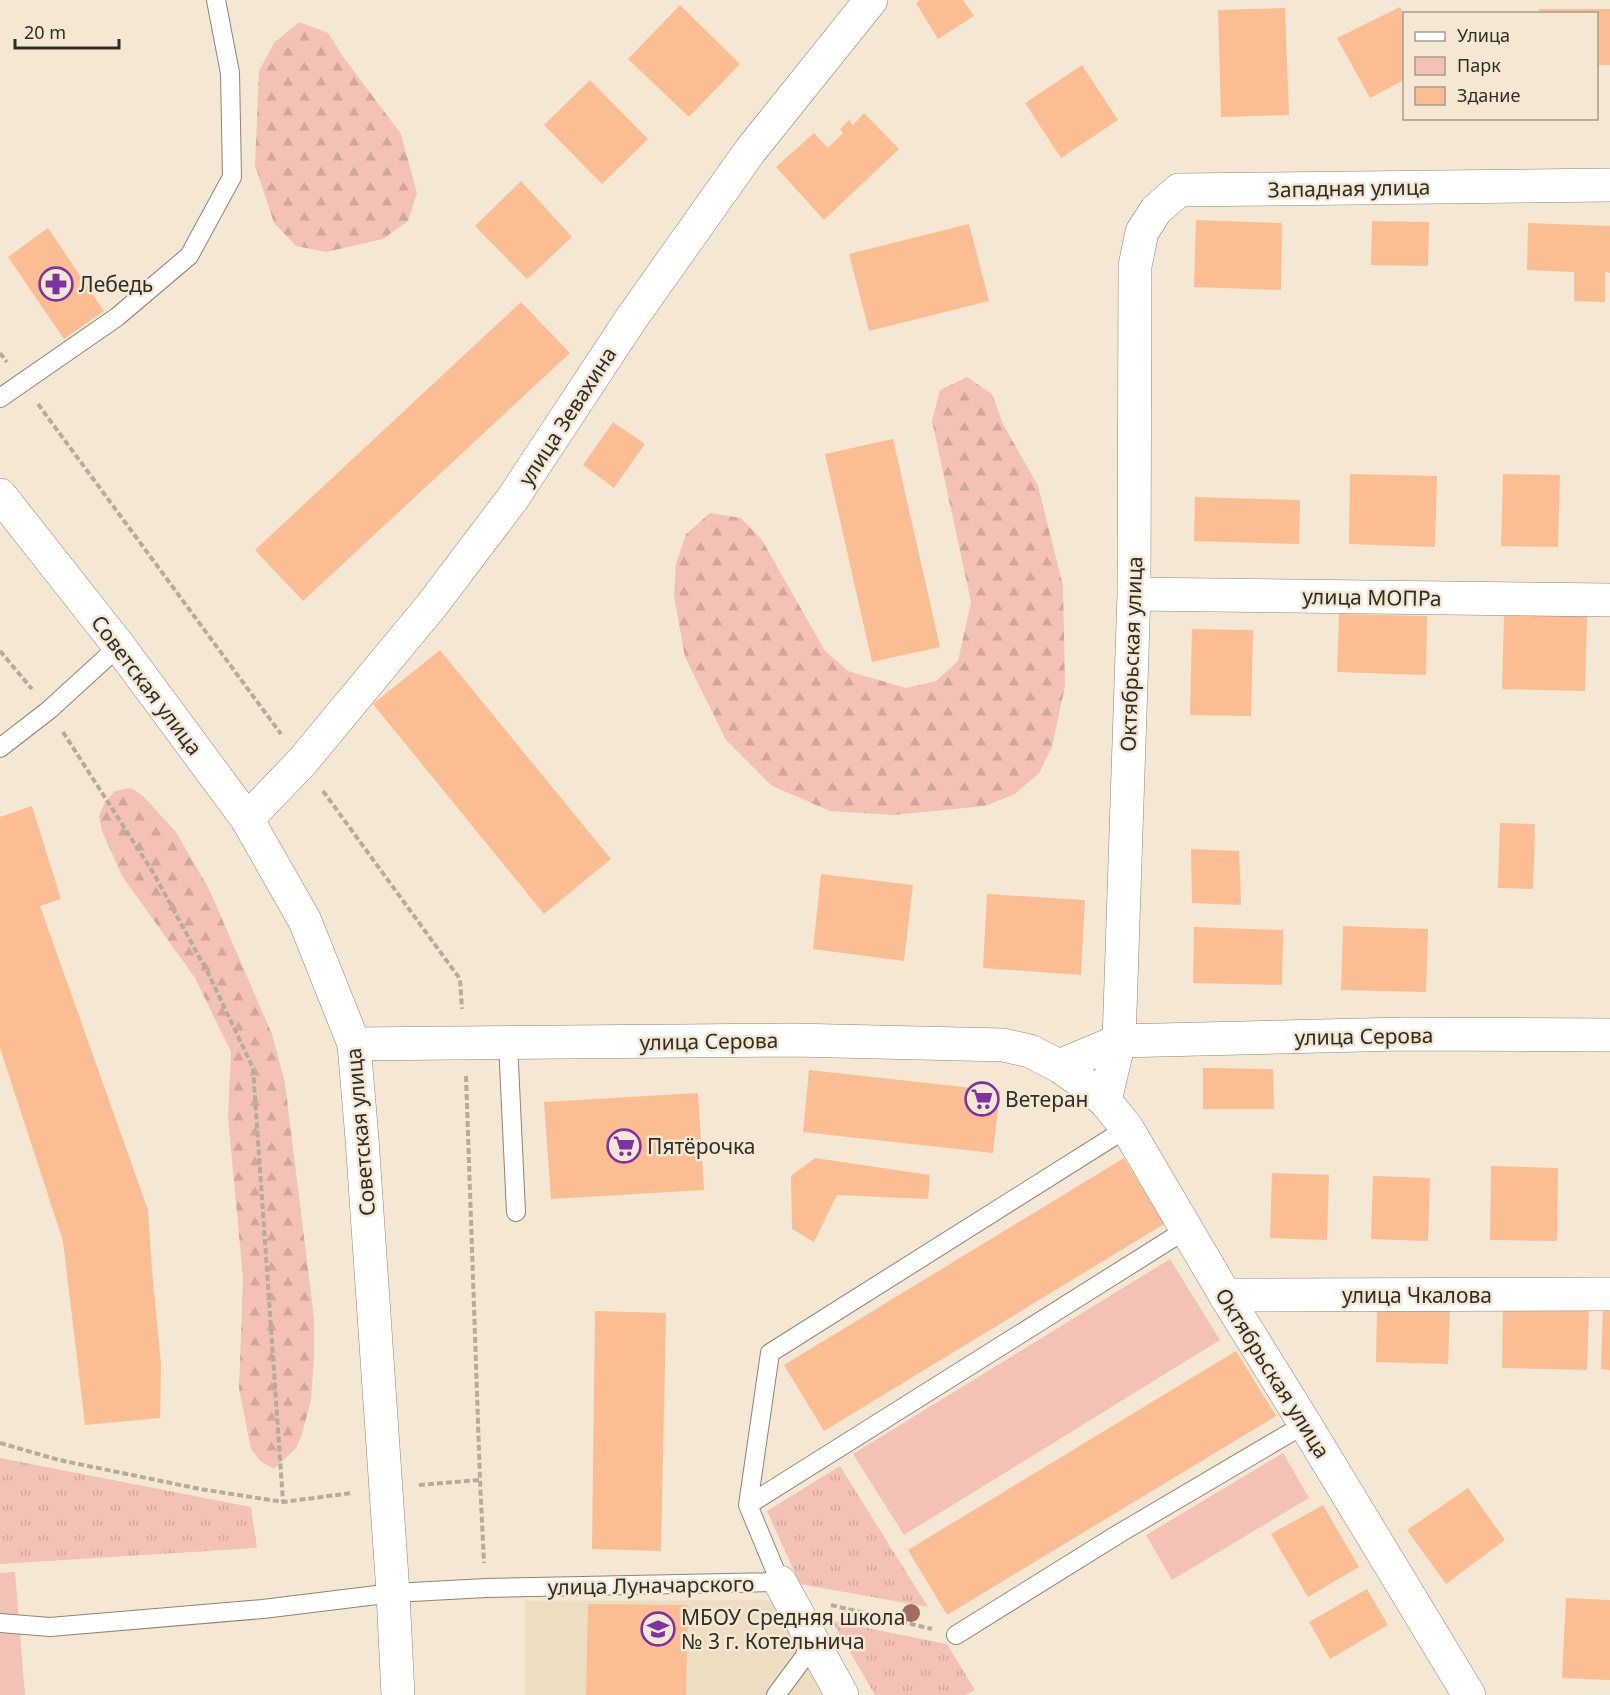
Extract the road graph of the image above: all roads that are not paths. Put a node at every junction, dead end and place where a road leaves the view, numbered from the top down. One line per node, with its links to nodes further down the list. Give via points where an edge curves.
1 (216, 0): 5 (lane, via 230,73 232,177 195,246 189,256 117,317)
2 (871, 0): 11 (street, улица Зевахина, via 750,151 466,561 302,762)
3 (1610, 185): 4 (street, Западная улица, via 1179,190 1156,210 1142,232)
4 (1135, 266): 7 (street, Октябрьская улица)
5 (0, 398)
6 (0, 495): 9 (street, Советская улица)
7 (1134, 594): 8 (street, улица МОПРа); 13 (street, Октябрьская улица)
8 (1610, 600)
9 (119, 646): 10 (lane, via 49,710); 11 (street, Советская улица)
10 (0, 748)
11 (247, 819): 15 (street, Советская улица, via 305,921)
12 (1610, 1035): 13 (street, улица Серова, via 1403,1034)
13 (1119, 1041): 16 (street); 17 (street, Октябрьская улица)
14 (508, 1043): 15 (street, улица Серова); 16 (street, улица Серова, via 793,1040 1003,1045 1030,1051); 19 (lane)
15 (354, 1044): 26 (street, Советская улица)
16 (1059, 1066): 17 (street, Октябрьская улица)
17 (1105, 1101): 18 (street, Октябрьская улица)
18 (1127, 1128): 20 (street, Октябрьская улица); 24 (lane, via 770,1353)
19 (516, 1212)
20 (1187, 1229): 22 (street, Октябрьская улица); 24 (lane)
21 (1610, 1294): 22 (street, улица Чкалова)
22 (1225, 1295): 23 (street, Октябрьская улица)
23 (1305, 1424): 29 (lane); 33 (street, Октябрьская улица)
24 (748, 1505): 25 (lane)
25 (784, 1589): 26 (lane, улица Луначарского, via 486,1588); 28 (street)
26 (393, 1593): 27 (lane, улица Луначарского, via 50,1627); 30 (street, Советская улица)
27 (0, 1623)
28 (809, 1634): 31 (lane, via 805,1656); 32 (street)
29 (956, 1635)
30 (398, 1695)
31 (776, 1695)
32 (842, 1695)
33 (1469, 1695)

